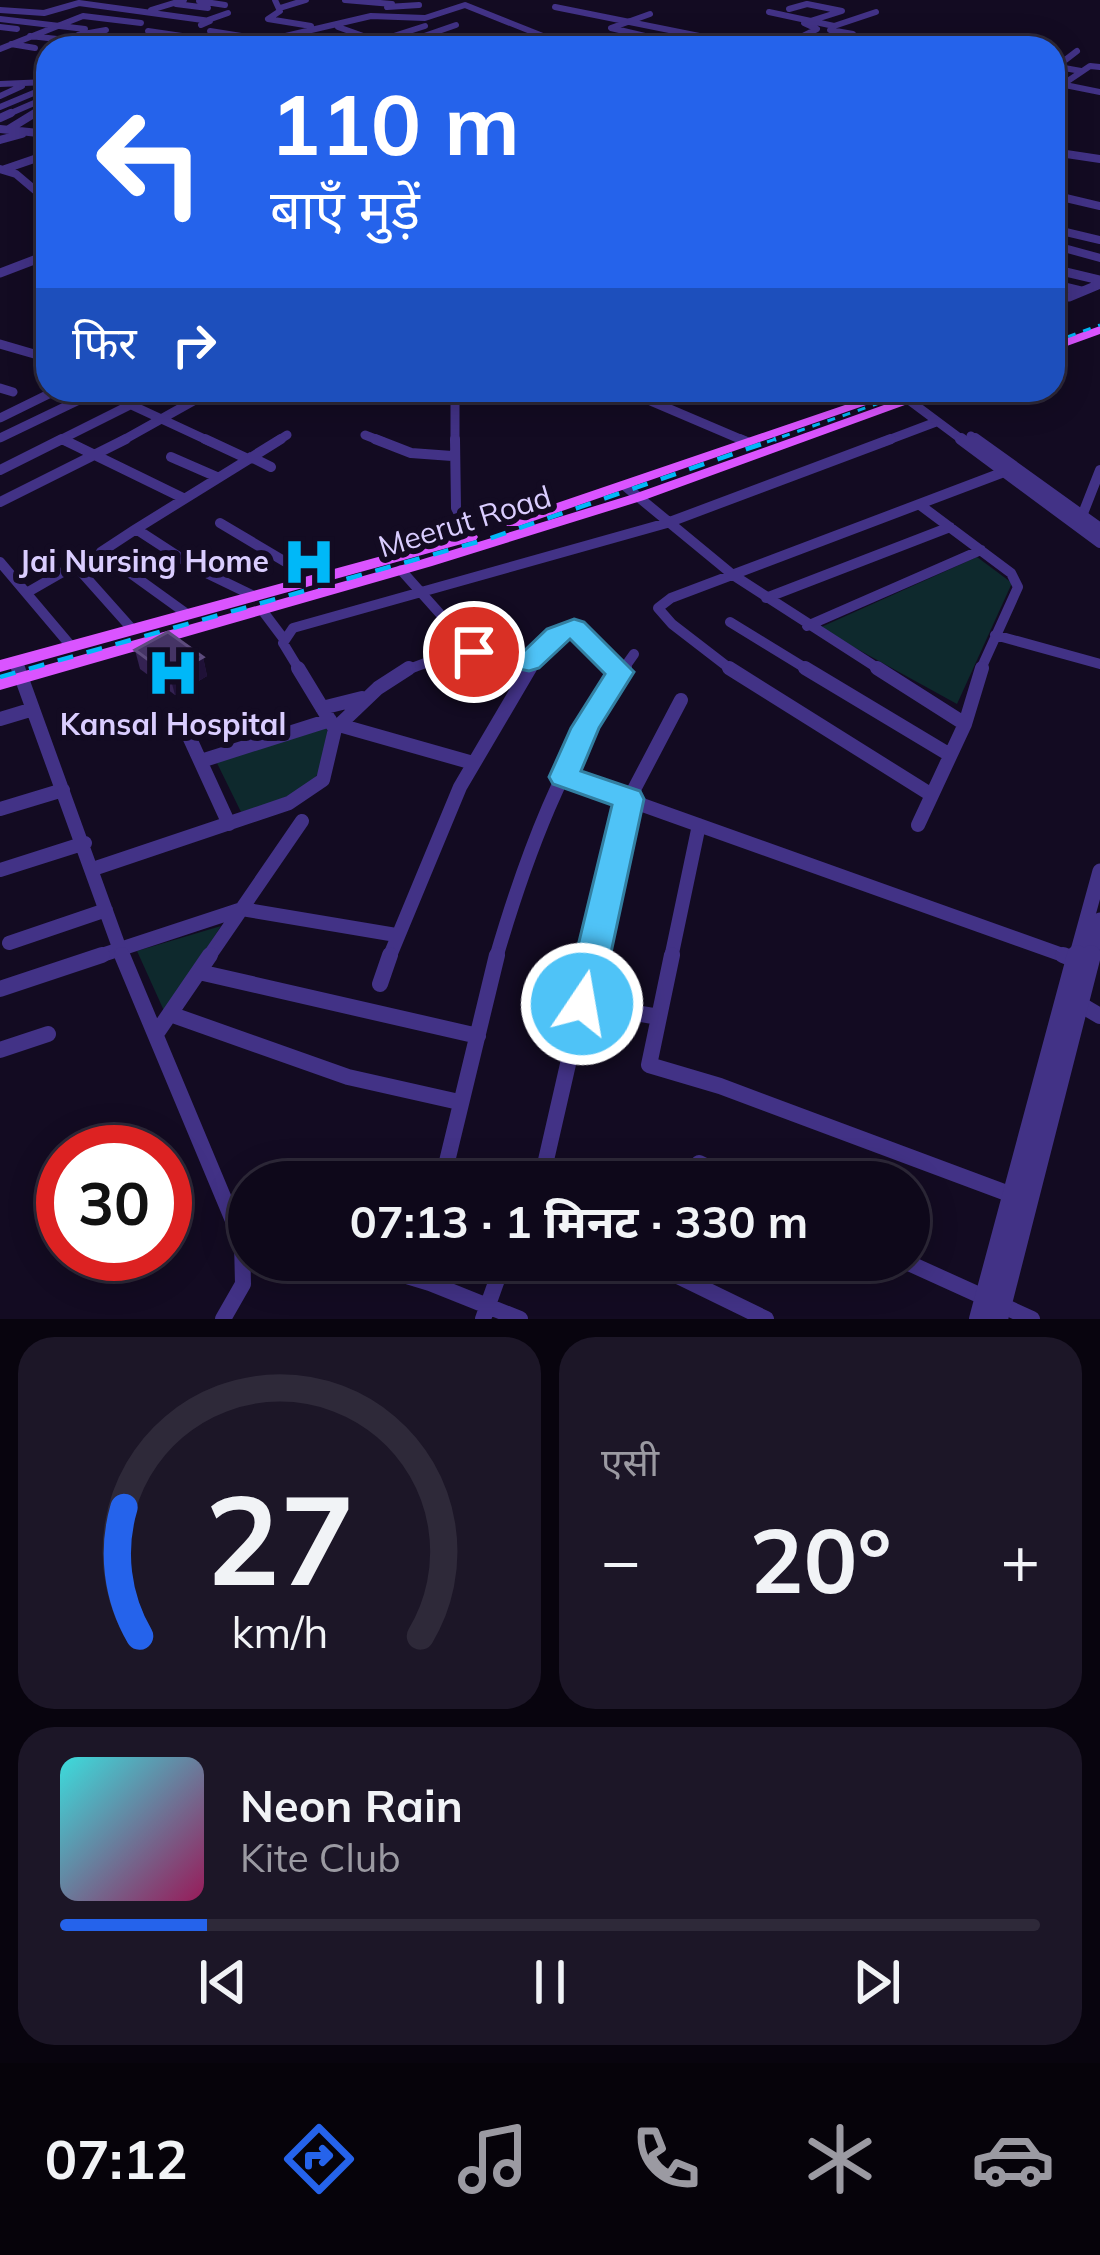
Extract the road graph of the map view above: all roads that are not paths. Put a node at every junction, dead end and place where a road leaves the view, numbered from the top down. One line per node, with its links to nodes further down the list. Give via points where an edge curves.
1 (21, 0): 33 (street)
2 (36, 0): 26 (street)
3 (95, 0): 13 (street)
4 (123, 0): 20 (street)
5 (188, 0): 14 (street); 35 (street, via 226,9 204,22)
6 (307, 0): 10 (street)
7 (345, 0): 8 (street)
8 (378, 1): 18 (street)
9 (148, 2): 25 (street)
10 (277, 2): 36 (street)
11 (407, 2): 18 (street); 19 (street)
12 (570, 2): 16 (street)
13 (86, 3): 20 (street); 21 (street)
14 (175, 3): 22 (street); 28 (street)
15 (466, 3): 39 (street); 66 (street)
16 (558, 3): 37 (street)
17 (52, 4): 27 (street)
18 (392, 4): 32 (street)
19 (419, 5)
20 (108, 6): 25 (street)
21 (64, 7): 24 (street); 27 (street)
22 (208, 8)
23 (789, 9): 38 (street, via 842,11)
24 (93, 10)
25 (129, 10): 28 (street)
26 (12, 11): 27 (street); 33 (street)
27 (26, 12)
28 (146, 12): 34 (street)
29 (769, 12): 38 (street)
30 (876, 13): 45 (street)
31 (650, 14): 37 (street)
32 (376, 15): 39 (street); 46 (street)
33 (0, 16): 42 (street); 48 (street)
34 (177, 16): 35 (street); 43 (street)
35 (194, 18): 41 (street)
36 (269, 20): 47 (street); 58 (street)
37 (630, 20): 67 (street, via 611,28); 68 (street)
38 (809, 21): 45 (street); 51 (street)
39 (425, 22): 50 (street); 56 (street)
40 (141, 23): 42 (street, via 83,16)
41 (186, 23)
42 (54, 24): 49 (street); 52 (street)
43 (158, 24)
44 (456, 26): 50 (street)
45 (834, 26): 51 (street)
46 (337, 27): 47 (street); 62 (street)
47 (324, 28): 61 (street)
48 (17, 29)
49 (85, 29)
50 (446, 29): 65 (street)
51 (820, 29): 57 (street); 69 (street)
52 (41, 30): 53 (street); 70 (street)
53 (106, 30)
54 (148, 31): 59 (street)
55 (210, 31): 58 (street)
56 (410, 32): 63 (street); 64 (street)
57 (853, 34)
58 (234, 35): 60 (street)
59 (176, 36)
60 (238, 36)
61 (296, 36)
62 (364, 36)
63 (404, 36)
64 (420, 36)
65 (425, 36)
66 (544, 36)
67 (640, 36)
68 (698, 36)
69 (809, 36)
70 (26, 37): 71 (street); 72 (street)
71 (36, 38)
72 (10, 44): 73 (street); 74 (street)
73 (35, 48)
74 (0, 49)
75 (1077, 51): 76 (street)
76 (1065, 60)
77 (1065, 61): 79 (street)
78 (1065, 66): 80 (street)
79 (1097, 69): 80 (street); 80 (street)
80 (1082, 71): 81 (street)
81 (1065, 81)
82 (29, 83): 83 (street); 84 (street); 88 (street)
83 (36, 83)
84 (0, 84)
85 (1065, 87): 87 (street)
86 (36, 89): 90 (street)
87 (1100, 92)
88 (0, 96)
89 (36, 106): 92 (street)
90 (0, 107)
91 (36, 109): 94 (street)
92 (0, 118)
93 (36, 127): 95 (street)
94 (3, 129): 95 (street)
95 (27, 132): 96 (street); 97 (street)
96 (36, 133)
97 (0, 140)
98 (1065, 154): 100 (street)
99 (36, 159): 101 (street)
100 (1100, 159)
101 (3, 169): 102 (street)
102 (36, 192)
103 (1065, 198): 104 (street)
104 (1100, 206)
105 (1065, 239): 107 (street)
106 (1065, 242): 108 (street)
107 (1100, 244)
108 (1100, 258)
109 (36, 265): 111 (street)
110 (1065, 272): 112 (street)
111 (0, 273)
112 (1100, 282): 114 (street)
113 (1065, 287): 114 (street)
114 (1083, 291): 115 (street)
115 (1069, 297)
116 (1100, 319): 118 (main road)
117 (1100, 330): 119 (main road)
118 (1065, 332)
119 (1065, 343)
120 (0, 344): 121 (street)
121 (36, 354)
122 (0, 388): 123 (street)
123 (13, 392)
124 (36, 400): 136 (street)
125 (75, 402): 140 (street)
126 (125, 402): 134 (street)
127 (137, 402): 134 (street)
128 (193, 402): 137 (street)
129 (454, 402): 143 (street)
130 (653, 402): 142 (street)
131 (882, 402): 142 (main road, Meerut Road)
132 (884, 402): 152 (main road, Meerut Road)
133 (917, 402): 135 (street)
134 (131, 405): 137 (street); 141 (street)
135 (934, 416): 150 (street); 156 (street); 157 (street)
136 (0, 418)
137 (164, 420): 144 (street); 146 (street)
138 (287, 435): 146 (street)
139 (365, 436): 143 (street, via 411,453)
140 (0, 438)
141 (62, 439): 144 (street); 148 (street)
142 (752, 444): 152 (main road, Meerut Road)
143 (452, 456): 162 (street, via 456,508)
144 (91, 457): 153 (street); 154 (street)
145 (171, 457): 151 (street)
146 (249, 458): 147 (street); 151 (street)
147 (271, 467)
148 (0, 470)
149 (1100, 470): 156 (street)
150 (1004, 472): 155 (street); 163 (street)
151 (217, 477): 153 (street)
152 (632, 491): 157 (street); 162 (main road, Meerut Road); 166 (main road, Meerut Road)
153 (183, 498): 160 (street)
154 (0, 502)
155 (920, 505): 159 (street); 167 (street)
156 (1082, 516): 161 (street)
157 (667, 523): 167 (street); 170 (street)
158 (220, 524): 168 (street, via 293,566)
159 (950, 526): 164 (street); 171 (street)
160 (136, 529): 172 (street); 173 (street, via 101,552)
161 (1100, 529)
162 (471, 537): 168 (main road, Meerut Road)
163 (1100, 542)
164 (981, 550): 175 (street); 177 (street, via 1017,579)
165 (0, 562): 169 (street)
166 (401, 570): 170 (street); 172 (main road, Meerut Road)
167 (733, 575): 171 (street); 199 (street, via 671,598 659,614)
168 (304, 583): 172 (main road, Meerut Road)
169 (28, 592): 176 (street, via 75,565); 179 (street)
170 (422, 594): 178 (street, via 293,628); 180 (street)
171 (766, 598): 175 (street)
172 (258, 603): 173 (main road, Meerut Road); 178 (street); 184 (main road, Meerut Road)
173 (187, 614): 176 (main road, Meerut Road)
174 (730, 622): 194 (street)
175 (807, 626): 192 (street)
176 (132, 629): 179 (main road, Meerut Road)
177 (995, 635): 183 (street); 192 (street)
178 (283, 638): 191 (street)
179 (71, 646): 184 (main road, Meerut Road)
180 (474, 652): 182 (street); 187 (street, via 418,665)
181 (634, 654): 185 (street)
182 (529, 662): 185 (street, via 574,628); 196 (street)
183 (1100, 664)
184 (12, 668): 186 (main road, Meerut Road); 189 (street)
185 (620, 672): 197 (street)
186 (0, 684)
187 (363, 697): 191 (street); 191 (street)
188 (681, 700): 200 (street)
189 (30, 710): 190 (street); 198 (street)
190 (0, 719)
191 (332, 720): 195 (street); 196 (street); 203 (street, via 328,772 316,788)
192 (965, 724): 194 (street)
193 (187, 730): 195 (street)
194 (950, 755): 199 (street)
195 (201, 761): 203 (street)
196 (473, 763): 213 (street)
197 (564, 777): 200 (street); 227 (street, via 492,969)
198 (63, 790): 201 (street); 206 (street)
199 (930, 794): 205 (street)
200 (629, 799): 204 (street); 221 (street)
201 (0, 809)
202 (302, 821): 211 (street)
203 (229, 824): 207 (street)
204 (700, 825): 216 (street); 224 (street)
205 (918, 825)
206 (85, 843): 207 (street); 208 (street)
207 (93, 869): 210 (street)
208 (0, 870)
209 (1100, 871): 216 (street)
210 (106, 910): 214 (street); 215 (street)
211 (242, 910): 213 (street); 215 (street); 217 (street)
212 (1100, 920): 220 (street)
213 (396, 935): 218 (street)
214 (8, 943)
215 (118, 949): 219 (street); 226 (street)
216 (1073, 959): 220 (street)
217 (199, 972): 222 (street); 227 (street)
218 (380, 984)
219 (0, 988)
220 (1071, 999): 223 (street); 232 (street); 239 (street)
221 (582, 1004): 224 (street); 231 (street)
222 (170, 1014): 226 (street); 229 (street, via 374,1089)
223 (1100, 1016)
224 (659, 1017): 232 (street, via 649,1065)
225 (49, 1034): 228 (street)
226 (156, 1034): 233 (street)
227 (478, 1036): 229 (street)
228 (0, 1050)
229 (459, 1102): 230 (street)
230 (452, 1161)
231 (546, 1161)
232 (1012, 1195): 239 (street)
233 (228, 1199)
234 (930, 1274): 239 (street)
235 (245, 1281): 241 (street)
236 (407, 1281): 240 (street)
237 (496, 1281): 240 (street)
238 (688, 1281): 243 (street)
239 (996, 1306): 244 (street); 245 (street)
240 (485, 1312): 242 (street)
241 (223, 1319)
242 (520, 1319)
243 (766, 1319)
244 (979, 1319)
245 (1032, 1319)

